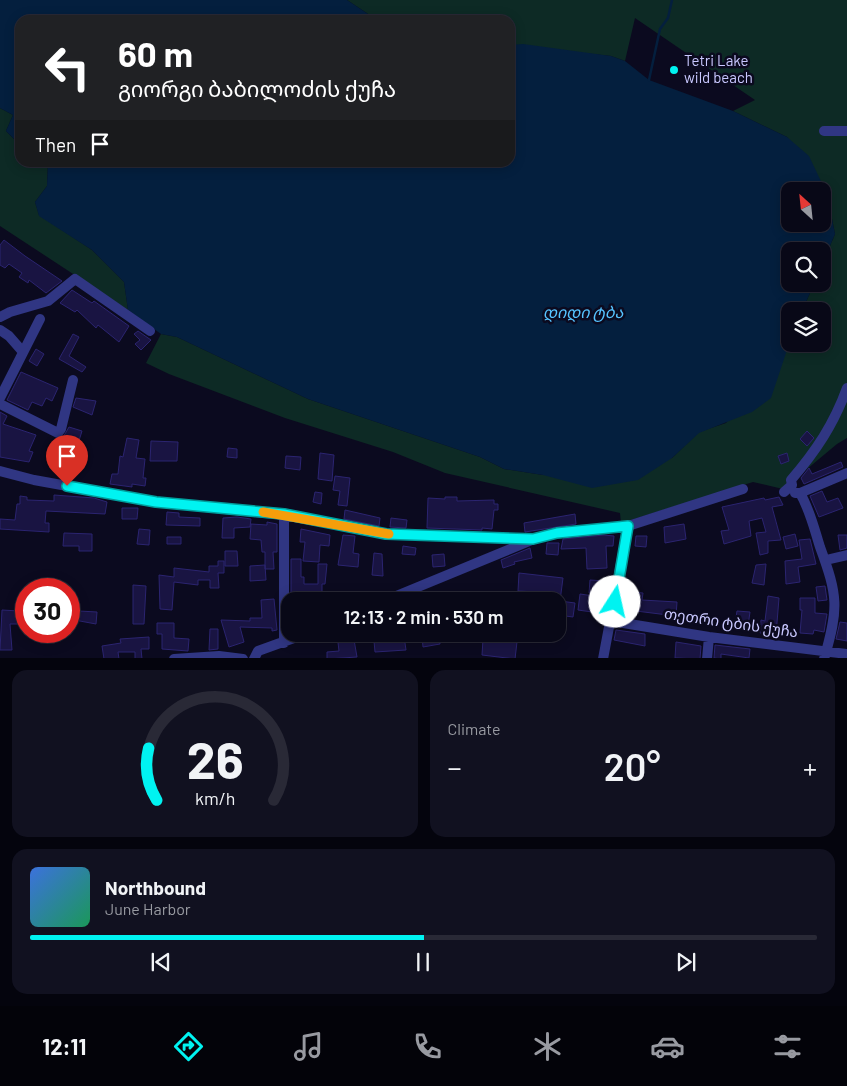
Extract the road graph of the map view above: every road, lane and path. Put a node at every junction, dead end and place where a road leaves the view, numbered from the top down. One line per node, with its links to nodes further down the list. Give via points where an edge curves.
1 (824, 131): 2 (street)
2 (847, 131)
3 (0, 317): 6 (street, via 48,301 75,279)
4 (40, 319): 7 (street)
5 (0, 330): 7 (street)
6 (150, 331)
7 (23, 352): 10 (street)
8 (73, 380): 11 (street, via 62,429 58,433)
9 (847, 388): 15 (street, via 816,451 784,492)
10 (0, 398)
11 (0, 404)
12 (0, 471): 16 (street, via 156,502)
13 (847, 472): 15 (street)
14 (743, 489): 17 (street)
15 (800, 493): 20 (street, via 810,511)
16 (284, 514): 18 (street, via 386,534); 21 (street)
17 (628, 526): 18 (street, via 557,533); 23 (street)
18 (533, 539): 22 (street)
19 (847, 555): 20 (street)
20 (826, 560): 26 (street, via 836,602 833,629)
21 (284, 592)
22 (406, 592)
23 (612, 621): 24 (street, თეთრი ტბის ქუჩა); 31 (street)
24 (709, 637): 26 (street, თეთრი ტბის ქუჩა); 32 (street)
25 (284, 642): 30 (street, via 258,651)
26 (825, 654): 27 (street, თეთრი ტბის ქუჩა)
27 (847, 654)
28 (174, 658): 29 (street)
29 (244, 658)
30 (254, 658)
31 (603, 658)
32 (706, 658)

